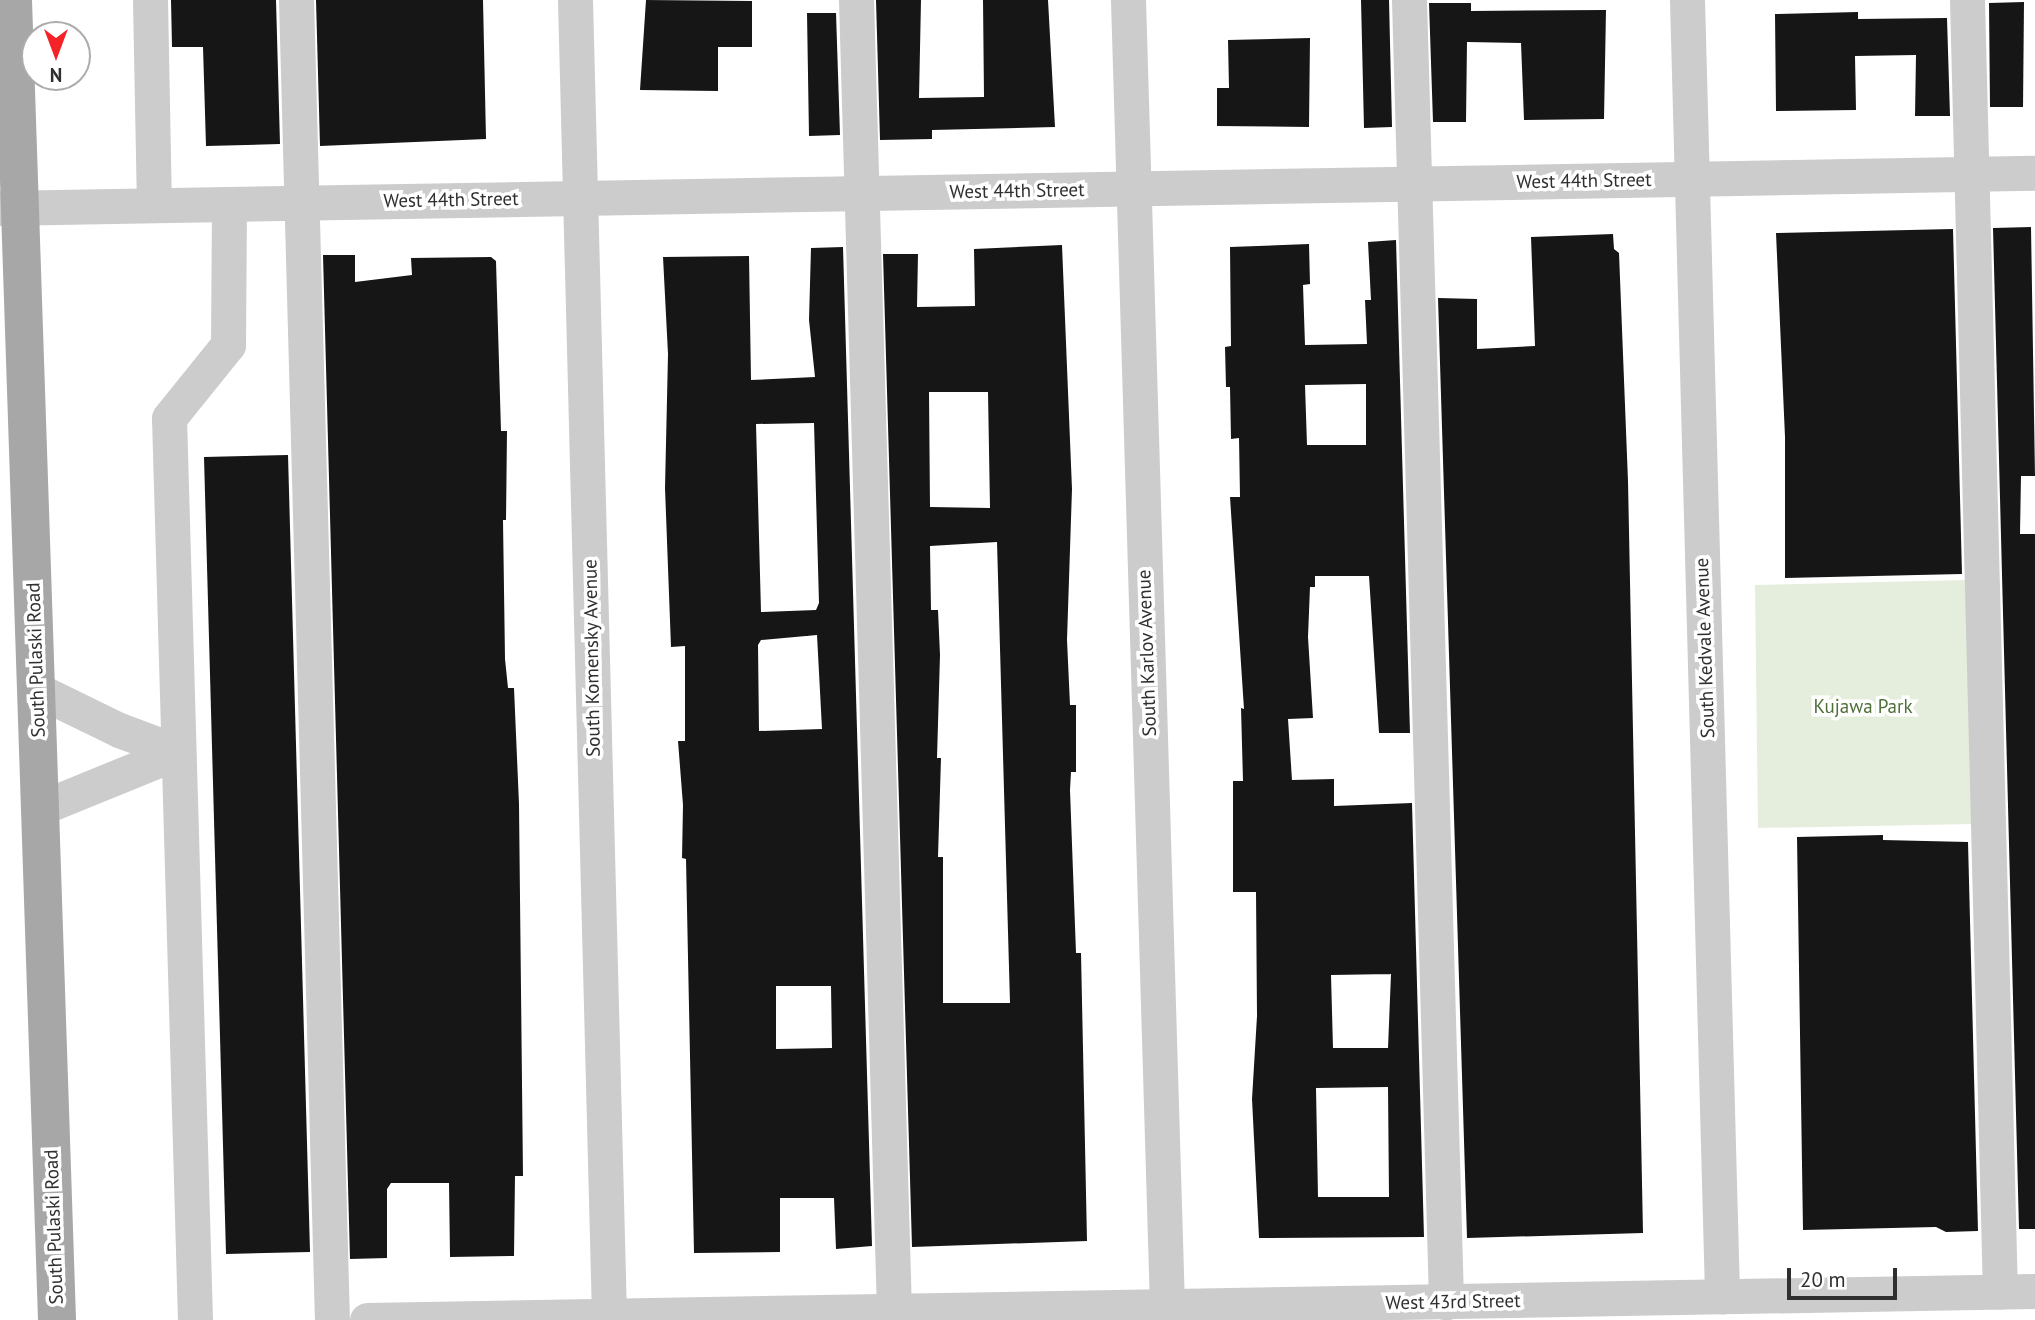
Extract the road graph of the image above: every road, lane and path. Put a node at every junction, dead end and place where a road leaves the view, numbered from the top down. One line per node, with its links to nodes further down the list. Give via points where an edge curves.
1 (13, 0): 20 (main road, South Pulaski Road)
2 (150, 0): 19 (street)
3 (296, 0): 17 (street)
4 (575, 0): 16 (street, South Komensky Avenue)
5 (856, 0): 15 (street)
6 (1128, 0): 14 (street, South Karlov Avenue)
7 (1409, 0): 13 (street)
8 (1687, 0): 12 (street, South Kedvale Avenue)
9 (1967, 0): 11 (street)
10 (2035, 173): 11 (street, West 44th Street)
11 (1972, 174): 12 (street, West 44th Street); 24 (street)
12 (1692, 179): 13 (street, West 44th Street); 26 (street, South Kedvale Avenue)
13 (1415, 183): 14 (street, West 44th Street); 27 (street)
14 (1133, 188): 15 (street, West 44th Street); 28 (street, South Karlov Avenue)
15 (862, 193): 16 (street, West 44th Street); 29 (street)
16 (580, 198): 17 (street, West 44th Street); 30 (street, South Komensky Avenue)
17 (302, 203): 18 (street, West 44th Street); 34 (street)
18 (229, 204): 19 (street, West 44th Street); 22 (street, via 228,345 169,418)
19 (154, 205): 20 (street, West 44th Street)
20 (10, 208): 21 (main road, South Pulaski Road)
21 (37, 690): 22 (street, via 119,730); 23 (main road, South Pulaski Road)
22 (178, 752): 23 (street); 33 (street)
23 (41, 808): 32 (main road, South Pulaski Road)
24 (2000, 1292): 25 (street, West 43rd Street); 26 (street, West 43rd Street)
25 (2035, 1292)
26 (1722, 1297): 27 (street, West 43rd Street)
27 (1446, 1302): 28 (street, West 43rd Street)
28 (1167, 1307): 29 (street, West 43rd Street)
29 (894, 1311): 31 (street, West 43rd Street)
30 (609, 1316): 31 (street, West 43rd Street); 35 (street, West 43rd Street)
31 (739, 1317)
32 (57, 1320)
33 (195, 1320)
34 (332, 1320)
35 (367, 1320)

